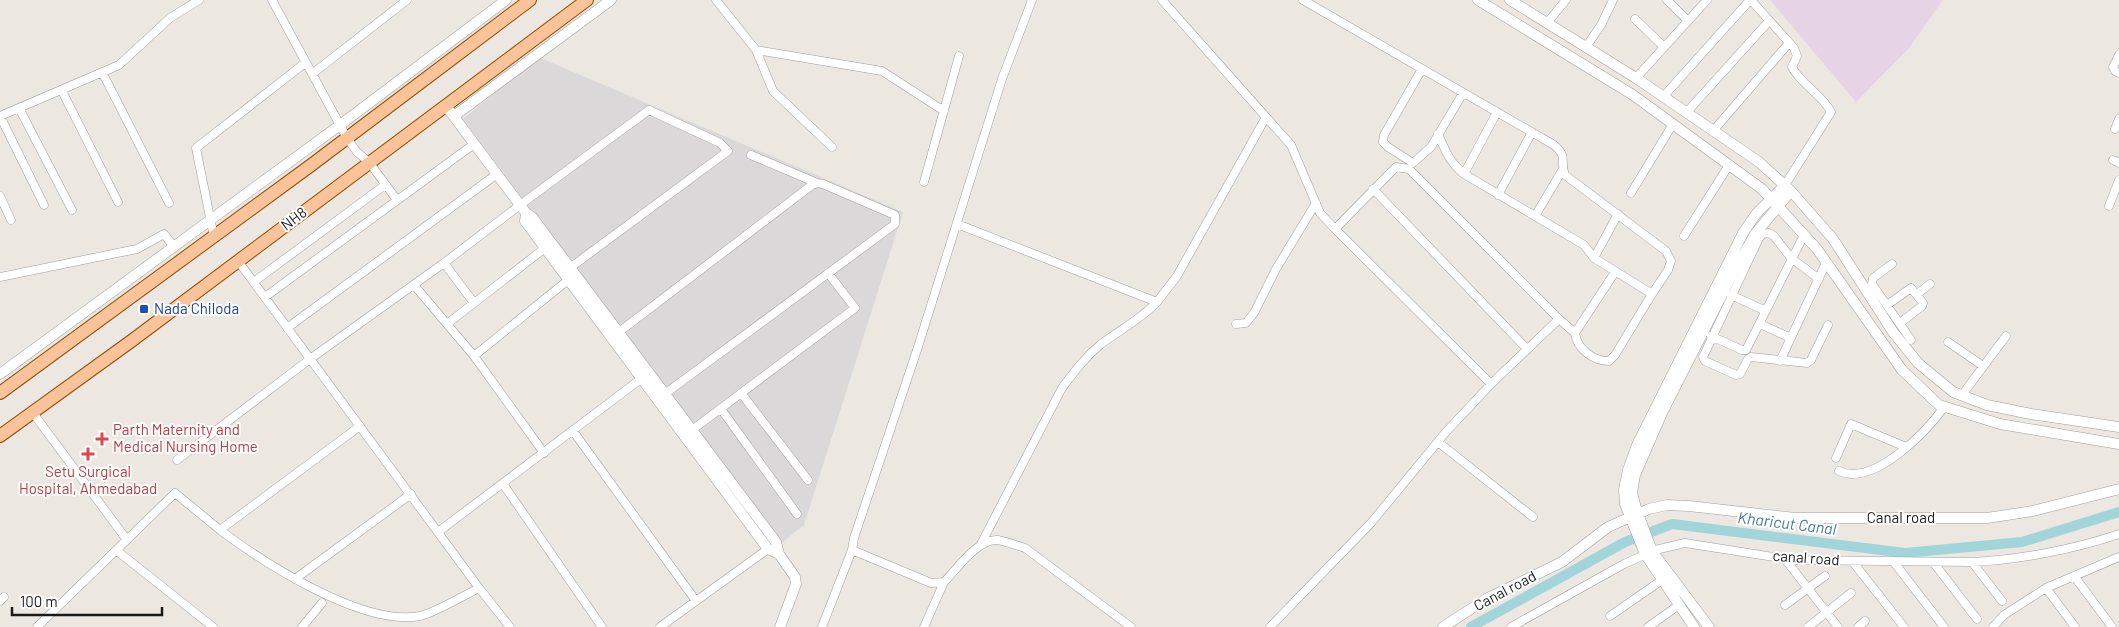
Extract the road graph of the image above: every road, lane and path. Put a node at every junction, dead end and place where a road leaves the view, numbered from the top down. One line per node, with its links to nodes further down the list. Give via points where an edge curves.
1 (199, 0): 31 (street, via 170,18 119,65)
2 (272, 0): 29 (street)
3 (407, 0): 33 (street)
4 (506, 0): 47 (street)
5 (530, 0): 52 (main road)
6 (587, 0): 40 (main road, NH8)
7 (611, 0): 40 (street)
8 (716, 0): 26 (street)
9 (1032, 0): 84 (street, via 1002,79)
10 (1162, 0): 44 (street)
11 (1303, 0): 30 (street)
12 (1478, 0): 46 (street, via 1633,95)
13 (1566, 0): 22 (street)
14 (1613, 0): 24 (street)
15 (1667, 0): 20 (street)
16 (1707, 0): 20 (street)
17 (1750, 0): 21 (street); 37 (street)
18 (1517, 2): 22 (street)
19 (1635, 20): 25 (street)
20 (1688, 20): 25 (street)
21 (1769, 21): 23 (street); 42 (street)
22 (1548, 23): 24 (street)
23 (1789, 43): 49 (street); 66 (street, via 1797,56 1792,67 1797,76 1825,100 1831,112)
24 (1586, 47): 34 (street)
25 (1664, 47): 34 (street)
26 (756, 50): 39 (street, via 882,72); 54 (street, via 773,91)
27 (2119, 55): 32 (street, via 2113,67)
28 (959, 56): 39 (street)
29 (305, 63): 33 (street); 83 (street, via 196,148)
30 (1422, 69): 36 (street); 58 (street, via 1383,142)
31 (102, 72): 35 (street); 73 (street)
32 (2119, 73)
33 (312, 74): 47 (street)
34 (1636, 78): 37 (street)
35 (62, 91): 38 (street); 72 (street)
36 (1463, 93): 41 (street); 51 (street)
37 (1663, 96): 42 (street)
38 (19, 108): 43 (street); 79 (street)
39 (944, 110): 63 (street)
40 (450, 111): 53 (street); 56 (main road, NH8)
41 (1497, 112): 50 (street); 61 (street)
42 (1686, 113): 49 (street)
43 (0, 116): 76 (street)
44 (1266, 117): 75 (street, via 1291,145); 109 (street, via 1178,276)
45 (2119, 119): 48 (street)
46 (1673, 124): 57 (street); 68 (street)
47 (340, 125): 52 (street); 83 (street)
48 (2115, 129)
49 (1714, 131): 66 (street, via 1759,162)
50 (1532, 132): 59 (street, via 1561,151); 69 (street)
51 (1438, 134): 58 (street, via 1431,147); 61 (street, via 1447,155)
52 (347, 138): 56 (street); 88 (main road)
53 (474, 144): 60 (street); 71 (street)
54 (832, 147)
55 (751, 155): 64 (street)
56 (369, 162): 65 (street); 93 (main road, NH8)
57 (1729, 165): 74 (street); 87 (street)
58 (1411, 166): 67 (street, via 1396,167); 114 (street)
59 (1563, 169): 80 (street, via 1566,175); 81 (street)
60 (497, 174): 78 (street); 120 (street)
61 (1464, 174): 69 (street)
62 (2119, 180): 77 (street)
63 (924, 182)
64 (817, 183): 99 (street, via 895,215 896,219 895,224); 122 (street)
65 (385, 185): 71 (street); 102 (street)
66 (1788, 188): 74 (street); 113 (street, via 1833,239)
67 (1373, 189): 85 (street); 128 (street)
68 (1631, 193)
69 (1498, 195): 81 (street)
70 (0, 196): 82 (street)
71 (397, 200): 108 (street)
72 (118, 202)
73 (169, 202)
74 (1774, 202): 86 (street); 160 (street, via 1732,275 1642,456 1632,493)
75 (1316, 203): 85 (street, via 1320,213); 117 (street, via 1254,312 1246,323)
76 (44, 205)
77 (2109, 206)
78 (523, 209): 90 (street, via 525,221); 94 (street); 98 (street, via 532,217); 98 (street, via 649,110 720,143 728,151)
79 (72, 210)
80 (1618, 214): 91 (street); 105 (street, via 1666,251 1671,262)
81 (1535, 216): 91 (street, via 1584,245)
82 (11, 220)
83 (211, 220): 88 (street); 89 (street)
84 (957, 224): 109 (street); 169 (street)
85 (1335, 229): 135 (street)
86 (1804, 235): 92 (street); 95 (street)
87 (1684, 236)
88 (214, 237): 136 (main road)
89 (174, 247): 100 (street, via 164,234 137,249); 133 (street)
90 (545, 248): 98 (street); 110 (street)
91 (1594, 258): 97 (street)
92 (1791, 258): 101 (street); 107 (street, via 1774,236 1763,234 1758,238); 112 (street)
93 (238, 261): 102 (street); 142 (main road, NH8)
94 (444, 263): 104 (street); 110 (street)
95 (1826, 263): 101 (street); 140 (street, via 1902,370 1939,405)
96 (1892, 264): 111 (street, via 1872,282)
97 (1615, 272): 105 (street); 121 (street)
98 (569, 273): 122 (street); 129 (street)
99 (828, 273): 137 (street, via 855,308); 139 (street)
100 (0, 277)
101 (1819, 279): 125 (street)
102 (255, 281): 108 (street)
103 (1930, 284): 106 (street)
104 (414, 285): 116 (street); 130 (street)
105 (1652, 294): 121 (street, via 1609,361 1601,361 1580,349)
106 (1917, 294): 111 (street, via 1910,288); 115 (street, via 1923,305)
107 (1731, 295): 112 (street); 123 (street)
108 (265, 297): 120 (street)
109 (1157, 302): 166 (street, via 1078,365 1062,388)
110 (474, 303): 116 (street)
111 (1887, 305): 113 (street)
112 (1766, 311): 118 (street)
113 (1889, 316): 115 (street); 138 (street, via 1918,363 1953,392)
114 (1559, 319): 121 (street); 128 (street)
115 (1900, 323): 126 (street)
116 (447, 324): 129 (street)
117 (1236, 324)
118 (1760, 324): 123 (street, via 1746,350); 125 (street)
119 (1828, 324): 131 (street, via 1808,362)
120 (287, 328): 130 (street)
121 (1575, 333)
122 (615, 335): 134 (street)
123 (1711, 336): 131 (street, via 1703,356 1705,360 1736,375 1740,374 1748,358)
124 (2006, 336): 132 (street)
125 (1791, 338): 131 (street)
126 (1911, 340)
127 (1948, 342): 132 (street)
128 (1527, 349): 135 (street)
129 (474, 356): 151 (street)
130 (310, 359): 143 (street); 153 (street)
131 (1780, 360)
132 (1983, 366): 138 (street)
133 (0, 374)
134 (645, 376): 139 (street); 146 (street)
135 (1491, 384): 148 (street)
136 (0, 393)
137 (741, 393): 141 (street); 155 (street)
138 (1962, 395): 144 (street, via 1987,405 2031,414)
139 (661, 397): 145 (street); 168 (street)
140 (1945, 406): 149 (street, via 2000,424); 150 (street, via 1929,427)
141 (721, 408): 145 (street); 159 (street)
142 (33, 413): 147 (main road, NH8); 165 (street)
143 (360, 426): 158 (street); 162 (street)
144 (2119, 427)
145 (692, 430): 171 (street, via 776,542)
146 (572, 431): 151 (street); 188 (street)
147 (0, 436)
148 (1438, 442): 161 (street); 207 (street, via 1371,523)
149 (2119, 444)
150 (1906, 447): 152 (street, via 1851,424); 154 (street, via 1880,465 1859,474)
151 (544, 453): 156 (street)
152 (1836, 458)
153 (177, 460)
154 (1839, 471)
155 (808, 480)
156 (504, 484): 163 (street); 202 (street)
157 (2119, 489): 160 (street, Canal road, via 2033,511 1988,518 1795,518 1682,506 1658,507)
158 (411, 494): 163 (street); 180 (street)
159 (797, 514)
160 (1635, 516): 170 (street); 208 (street, Canal road, via 1608,527 1562,562 1486,599)
161 (1533, 517)
162 (220, 530): 165 (street, via 175,493); 180 (street)
163 (438, 532): 183 (street)
164 (2119, 534): 177 (street, canal road, via 2042,552)
165 (127, 540): 167 (street)
166 (981, 544): 182 (street); 206 (street, via 996,540 1025,548)
167 (116, 550): 197 (street); 199 (street)
168 (768, 550): 171 (street); 188 (street)
169 (852, 550): 182 (street, via 931,583); 204 (street)
170 (1649, 552): 173 (street, canal road, via 1685,543); 181 (street); 209 (street, canal road); 212 (street, via 1682,588)
171 (779, 554): 198 (street, via 795,577 796,584)
172 (2119, 557): 179 (street)
173 (1785, 559): 174 (street, canal road); 184 (street)
174 (1852, 561): 175 (street, canal road); 216 (street)
175 (1893, 561): 176 (street, canal road); 217 (street)
176 (1933, 562): 177 (street, canal road); 194 (street)
177 (1972, 562): 187 (street)
178 (1825, 576): 184 (street)
179 (2074, 576): 185 (street); 221 (street)
180 (295, 580): 183 (street, via 382,616 420,616)
181 (1662, 580): 190 (street); 193 (street)
182 (944, 582): 205 (street)
183 (479, 588): 201 (street)
184 (1808, 588): 191 (street); 192 (street)
185 (2046, 588): 195 (street); 220 (street)
186 (1851, 593): 192 (street)
187 (2002, 600)
188 (696, 601): 203 (street)
189 (322, 603): 200 (street)
190 (1678, 605): 210 (street); 211 (street)
191 (1785, 606)
192 (1827, 612): 213 (street); 214 (street)
193 (1610, 616)
194 (1977, 619)
195 (2002, 619): 218 (street); 219 (street)
196 (1865, 621): 215 (street)
197 (40, 626)
198 (779, 626)
199 (213, 627)
200 (302, 627)
201 (510, 627)
202 (602, 627)
203 (660, 627)
204 (822, 627)
205 (924, 627)
206 (1130, 627)
207 (1270, 627)
208 (1443, 627)
209 (1510, 627)
210 (1648, 627)
211 (1694, 627)
212 (1709, 627)
213 (1808, 627)
214 (1838, 627)
215 (1858, 627)
216 (1904, 627)
217 (1944, 627)
218 (1993, 627)
219 (2008, 627)
220 (2075, 627)
221 (2112, 627)

